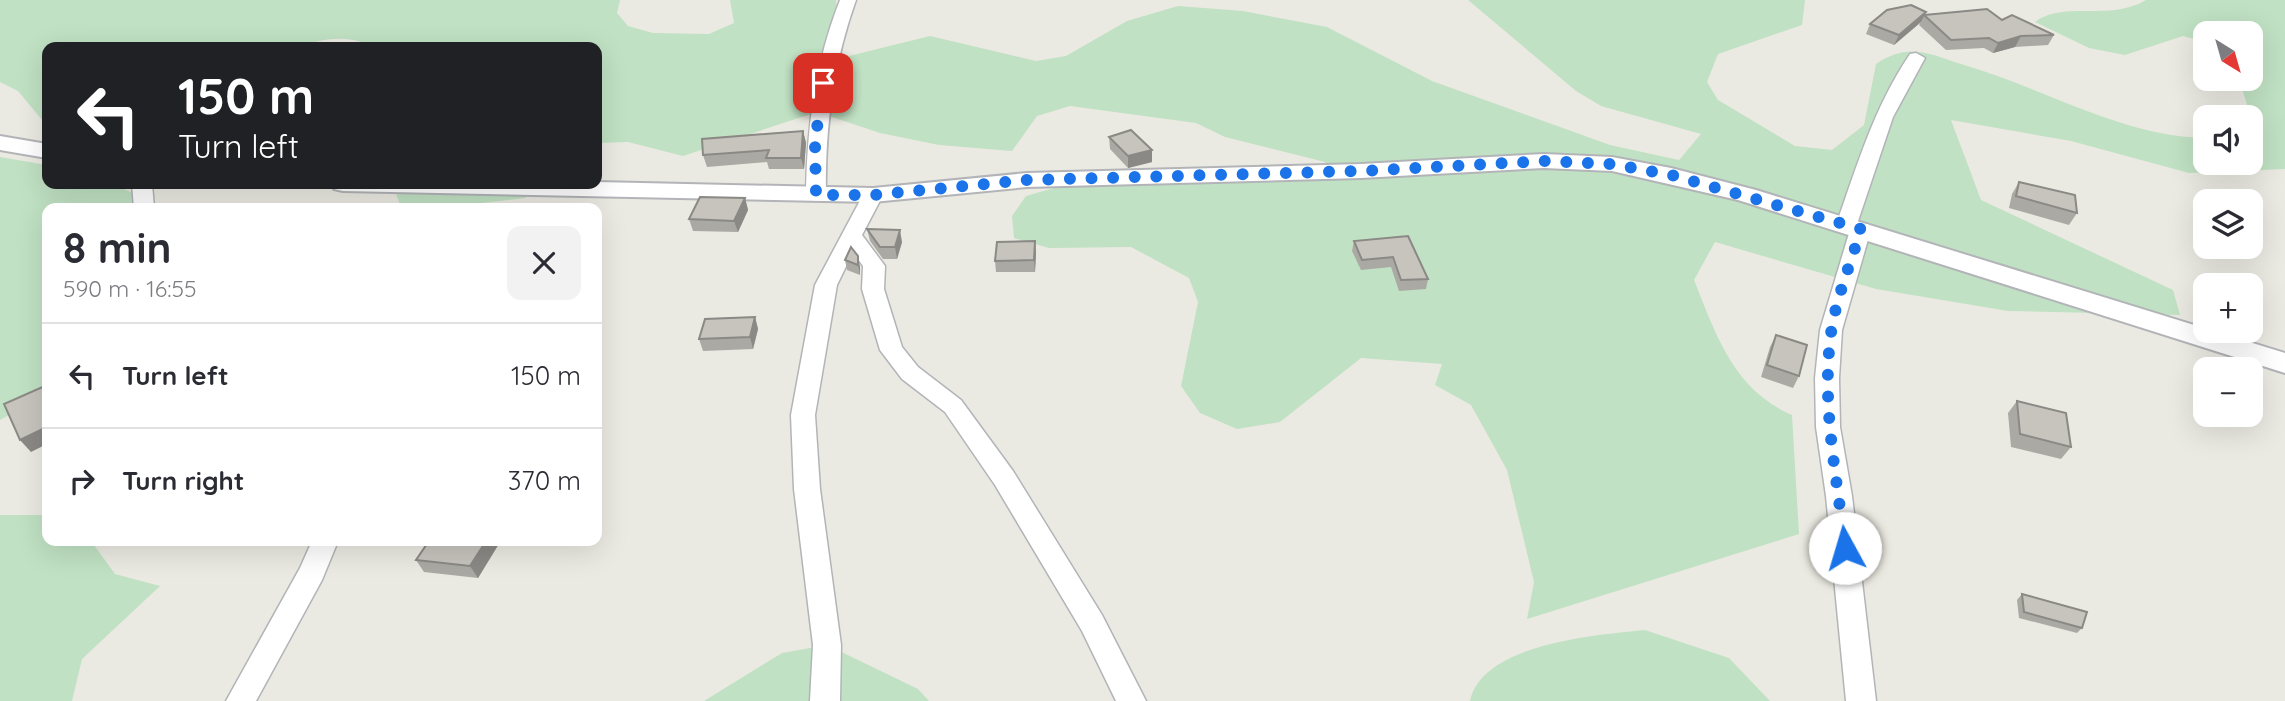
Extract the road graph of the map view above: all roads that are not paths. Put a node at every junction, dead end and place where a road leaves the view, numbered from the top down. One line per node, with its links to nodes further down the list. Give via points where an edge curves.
1 (848, 0): 6 (street, via 834,34 823,83 815,143)
2 (1916, 58): 8 (street, via 1890,103)
3 (0, 143): 4 (street)
4 (42, 150)
5 (558, 189): 6 (street)
6 (816, 195): 7 (street)
7 (873, 195): 8 (street, via 1027,180 1544,161 1612,164 1671,175); 9 (street)
8 (1854, 227): 10 (street); 15 (street, via 1831,330 1827,379 1828,426)
9 (853, 237): 13 (street, via 826,285 803,415 807,489 827,645); 14 (street, via 874,266 873,289 891,350 910,373 953,406 1004,478 1091,623)
10 (2285, 363)
11 (323, 546): 12 (street)
12 (241, 701)
13 (825, 701)
14 (1131, 701)
15 (1861, 701)

